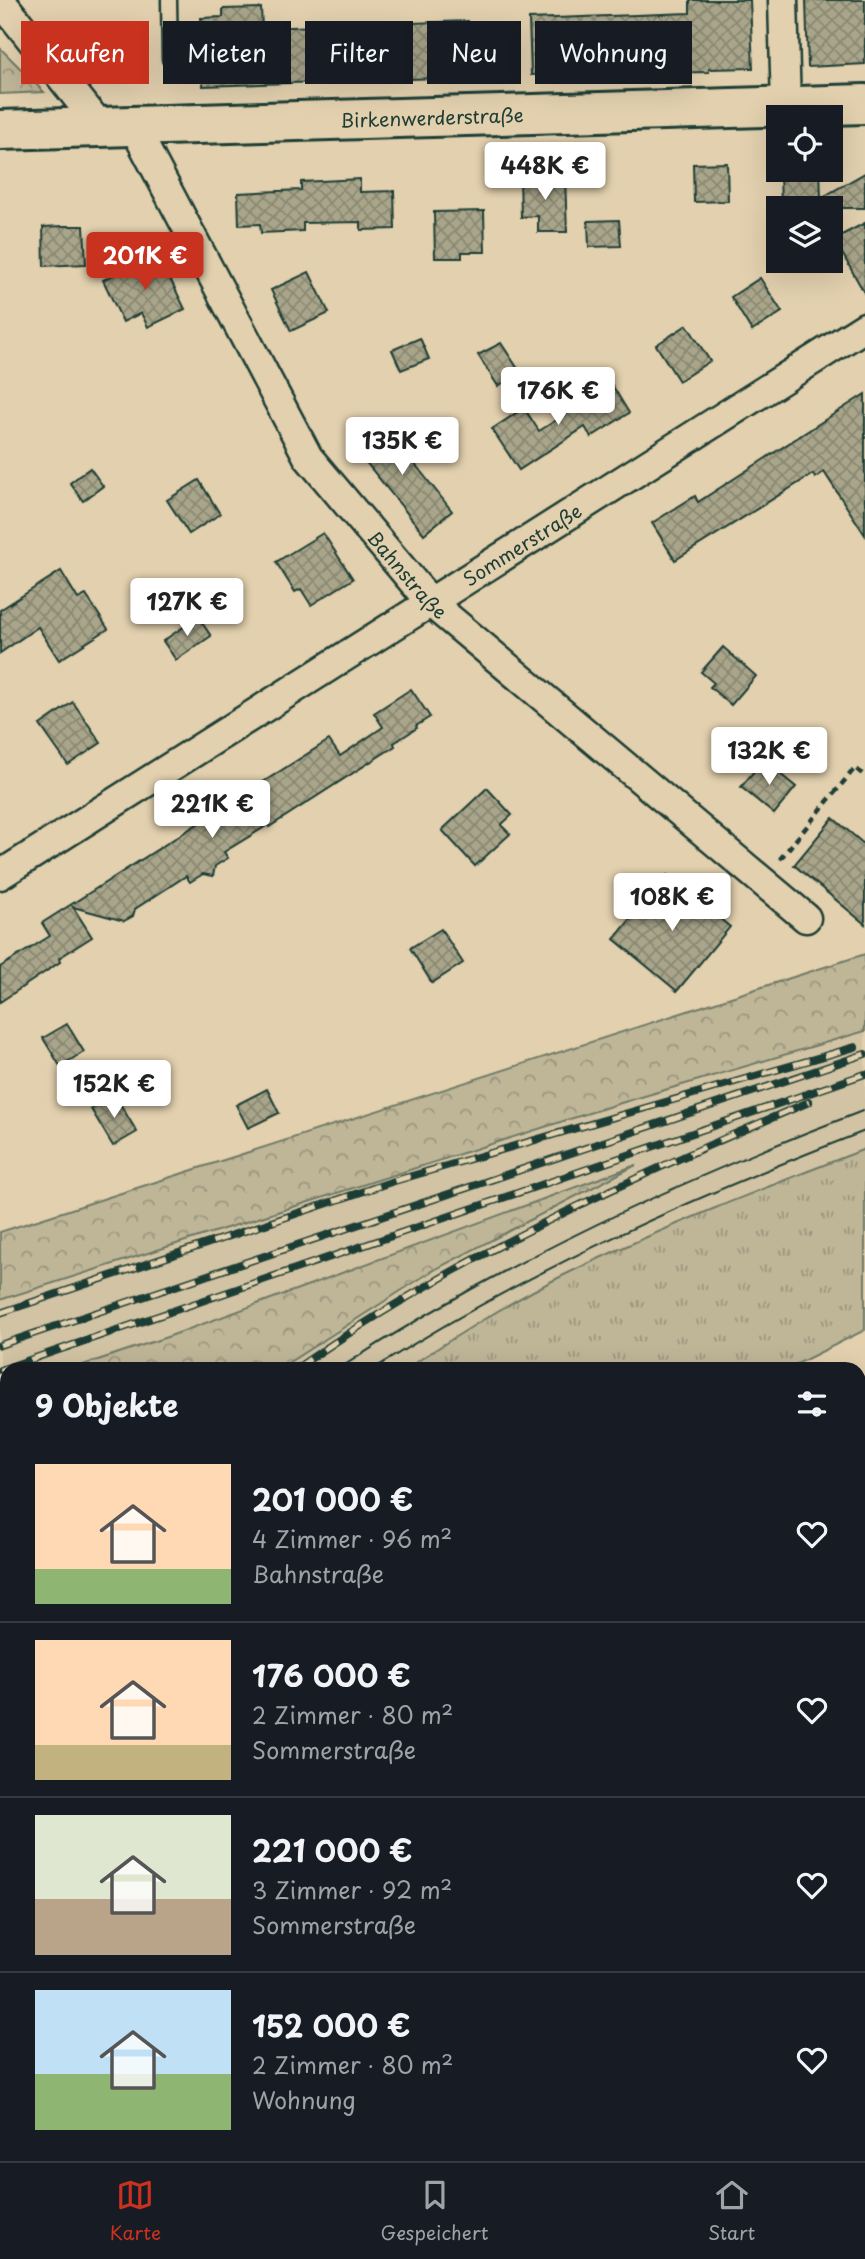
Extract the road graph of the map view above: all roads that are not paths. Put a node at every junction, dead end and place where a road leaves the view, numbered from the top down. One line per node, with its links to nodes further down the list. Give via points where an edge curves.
1 (0, 0): 9 (street, Bahnstraße)
2 (169, 0): 4 (lane)
3 (783, 0): 6 (street)
4 (169, 21)
5 (865, 104): 7 (main road, Birkenwerderstraße)
6 (786, 105)
7 (839, 105)
8 (766, 108): 9 (main road, Birkenwerderstraße)
9 (117, 127): 10 (main road, Birkenwerderstraße); 12 (street, Bahnstraße, via 308,457)
10 (0, 130)
11 (865, 327): 12 (street, Sommerstraße)
12 (430, 603): 13 (street, Sommerstraße); 14 (street, Bahnstraße)
13 (0, 875)
14 (806, 918)

